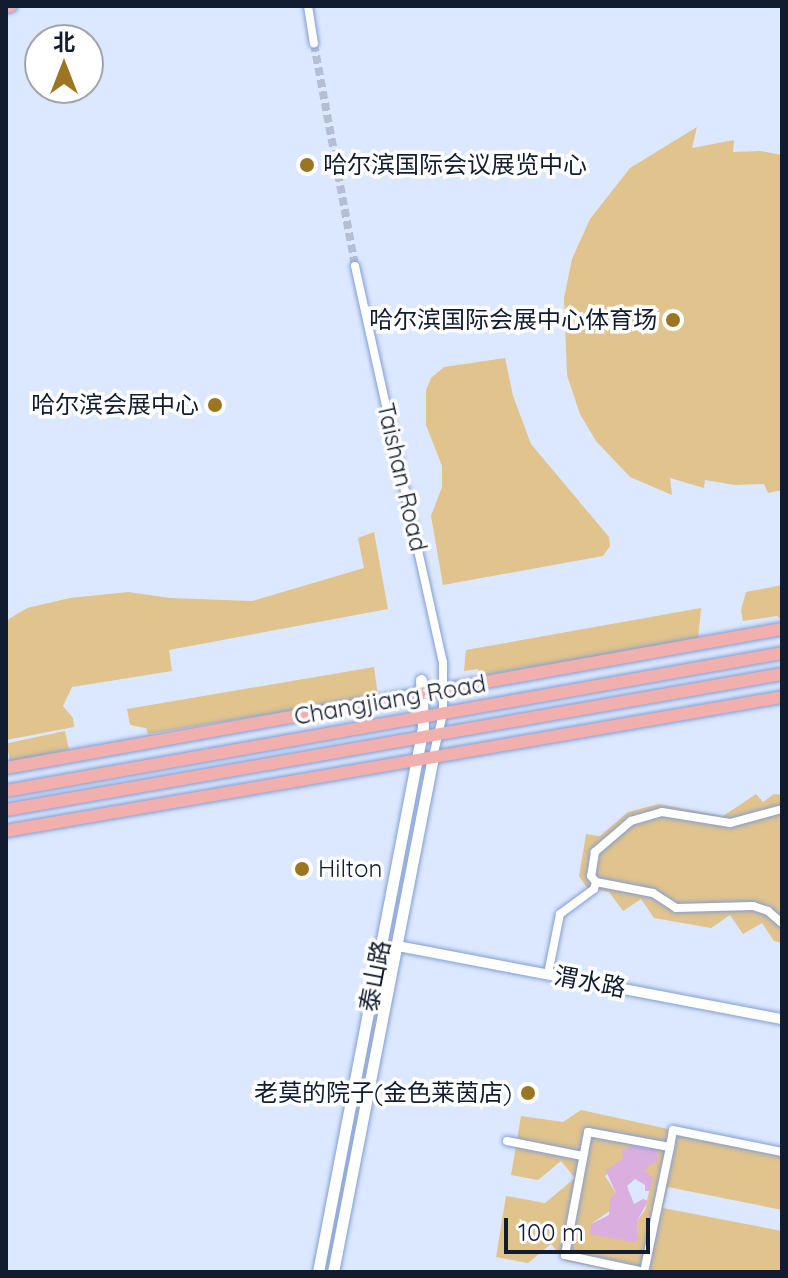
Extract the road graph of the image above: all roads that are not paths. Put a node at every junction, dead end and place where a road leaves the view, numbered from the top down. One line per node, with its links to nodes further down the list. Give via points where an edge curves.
1 (308, 6): 2 (street)
2 (314, 44)
3 (355, 266): 8 (street, Taishan Road)
4 (782, 629): 8 (main road)
5 (782, 653): 10 (main road, Changjiang Road)
6 (782, 674): 12 (main road, Changjiang Road)
7 (422, 686): 8 (main road); 11 (main road, 泰山路); 16 (main road)
8 (445, 689): 10 (street, 泰山路)
9 (782, 697): 14 (main road)
10 (443, 713): 11 (main road, Changjiang Road); 12 (street, 泰山路)
11 (423, 717): 13 (main road, 泰山路); 17 (main road, Changjiang Road)
12 (438, 734): 13 (main road, Changjiang Road); 14 (street, 泰山路)
13 (421, 737): 15 (main road, 泰山路); 19 (main road, Changjiang Road)
14 (433, 757): 15 (main road); 23 (main road, 泰山路)
15 (416, 760): 20 (main road); 30 (main road, 泰山路)
16 (6, 768)
17 (6, 791)
18 (782, 809): 21 (street, via 730,823 662,812 631,821 595,852 591,876)
19 (6, 810)
20 (6, 831)
21 (596, 882): 22 (street, via 653,893 676,908 753,906); 24 (street, via 560,914)
22 (782, 923)
23 (398, 946): 24 (street, 渭水路); 31 (main road, 泰山路)
24 (548, 974): 25 (street, 渭水路)
25 (782, 1019)
26 (507, 1141): 29 (street)
27 (670, 1147): 28 (street, via 673,1130); 29 (street, via 588,1132); 32 (street)
28 (782, 1152)
29 (583, 1156): 32 (street, via 565,1255)
30 (318, 1272)
31 (333, 1272)
32 (644, 1272)

